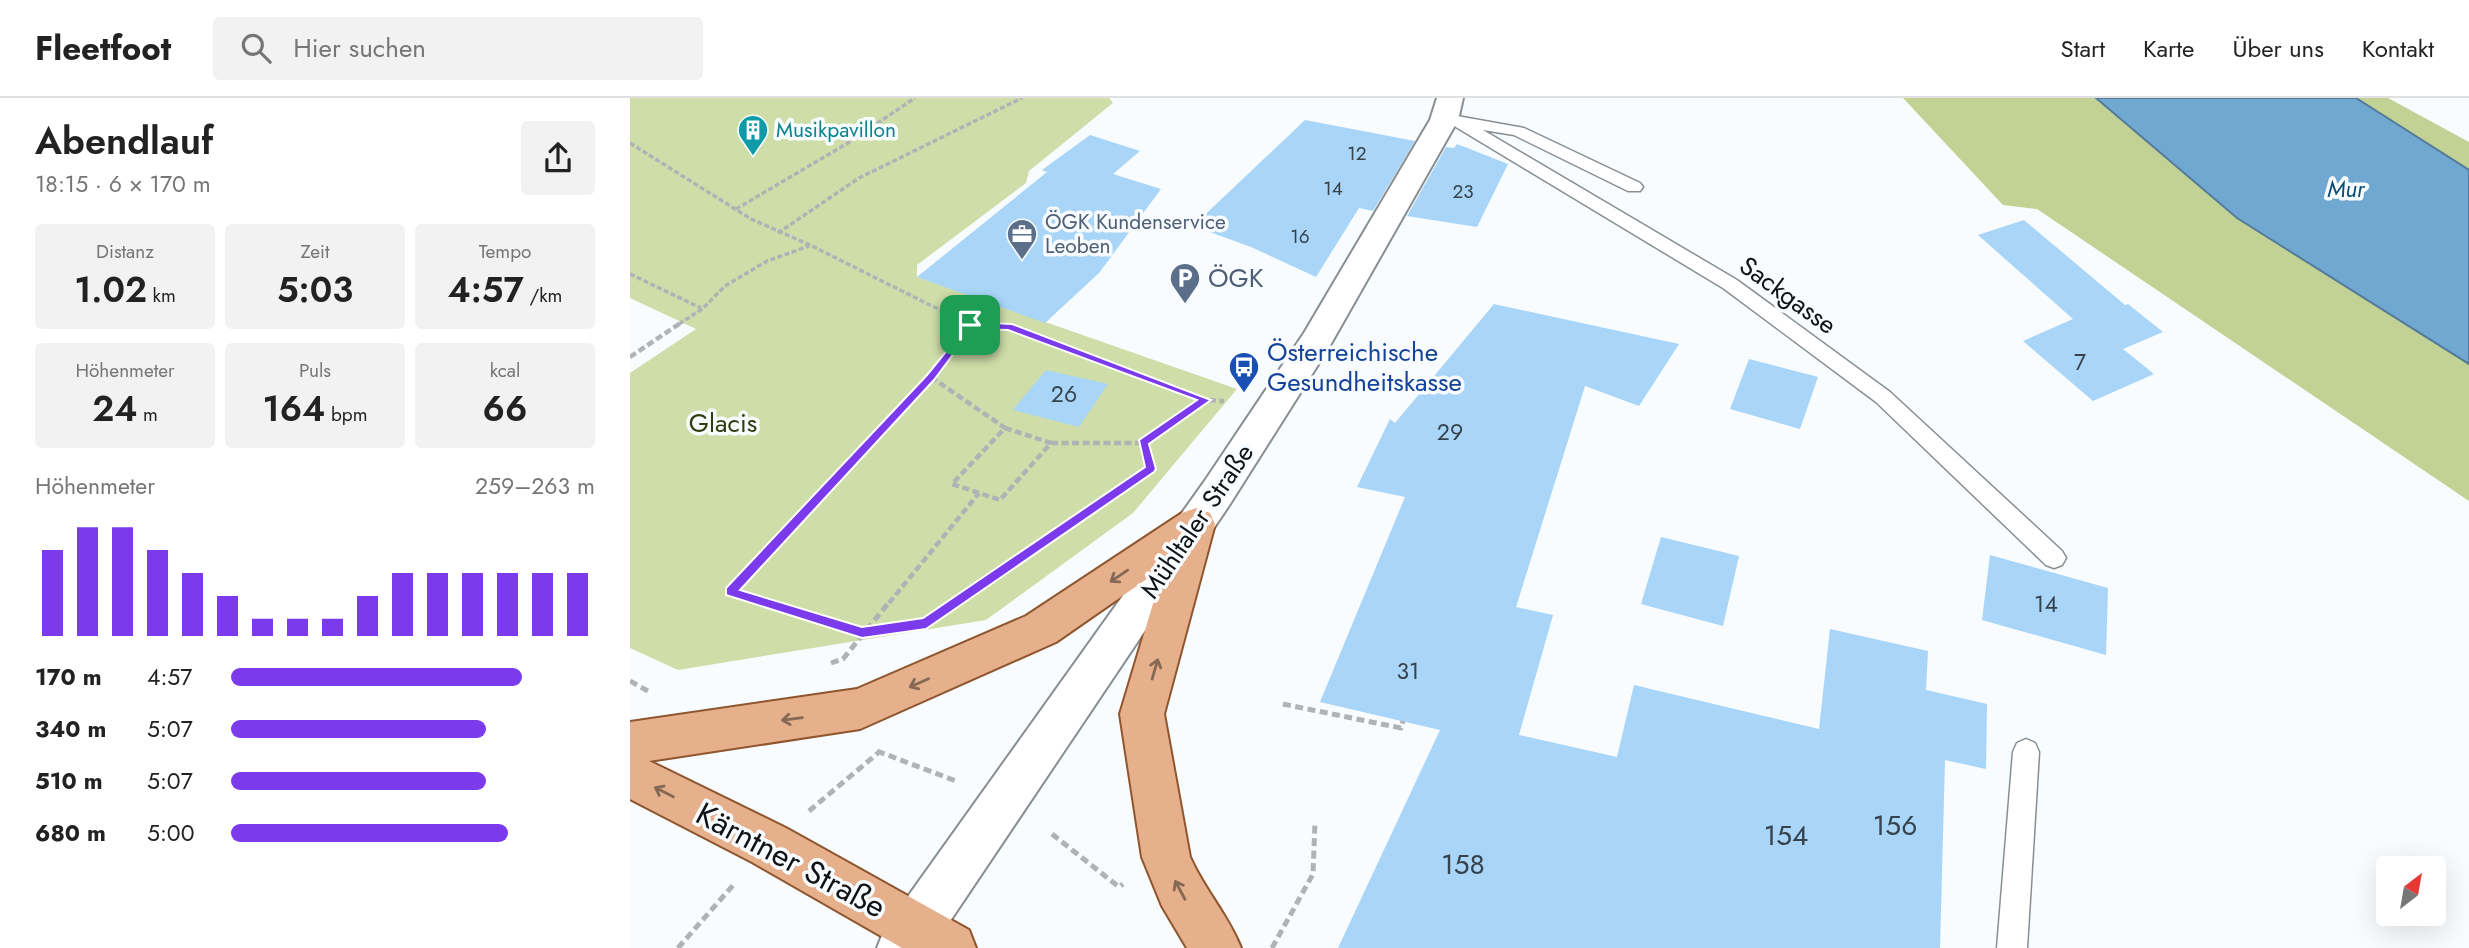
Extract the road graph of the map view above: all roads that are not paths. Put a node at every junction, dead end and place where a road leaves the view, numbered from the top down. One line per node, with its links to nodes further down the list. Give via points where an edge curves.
1 (1450, 113): 2 (lane, via 1518,131); 3 (street, Mühltaler Straße, via 1316,341); 4 (lane, Sackgasse, via 1730,284 1882,397)
2 (1634, 187)
3 (1196, 524): 5 (main road, one-way to 5, via 1041,629 859,709); 8 (street, Mühltaler Straße); 9 (main road, one-way to 3, via 1178,889 1166,857 1142,714)
4 (2054, 558)
5 (630, 743)
6 (2026, 752): 10 (lane)
7 (630, 775): 8 (main road, Kärntner Straße, one-way to 7, via 769,845)
8 (923, 941)
9 (1216, 948)
10 (2012, 948)

